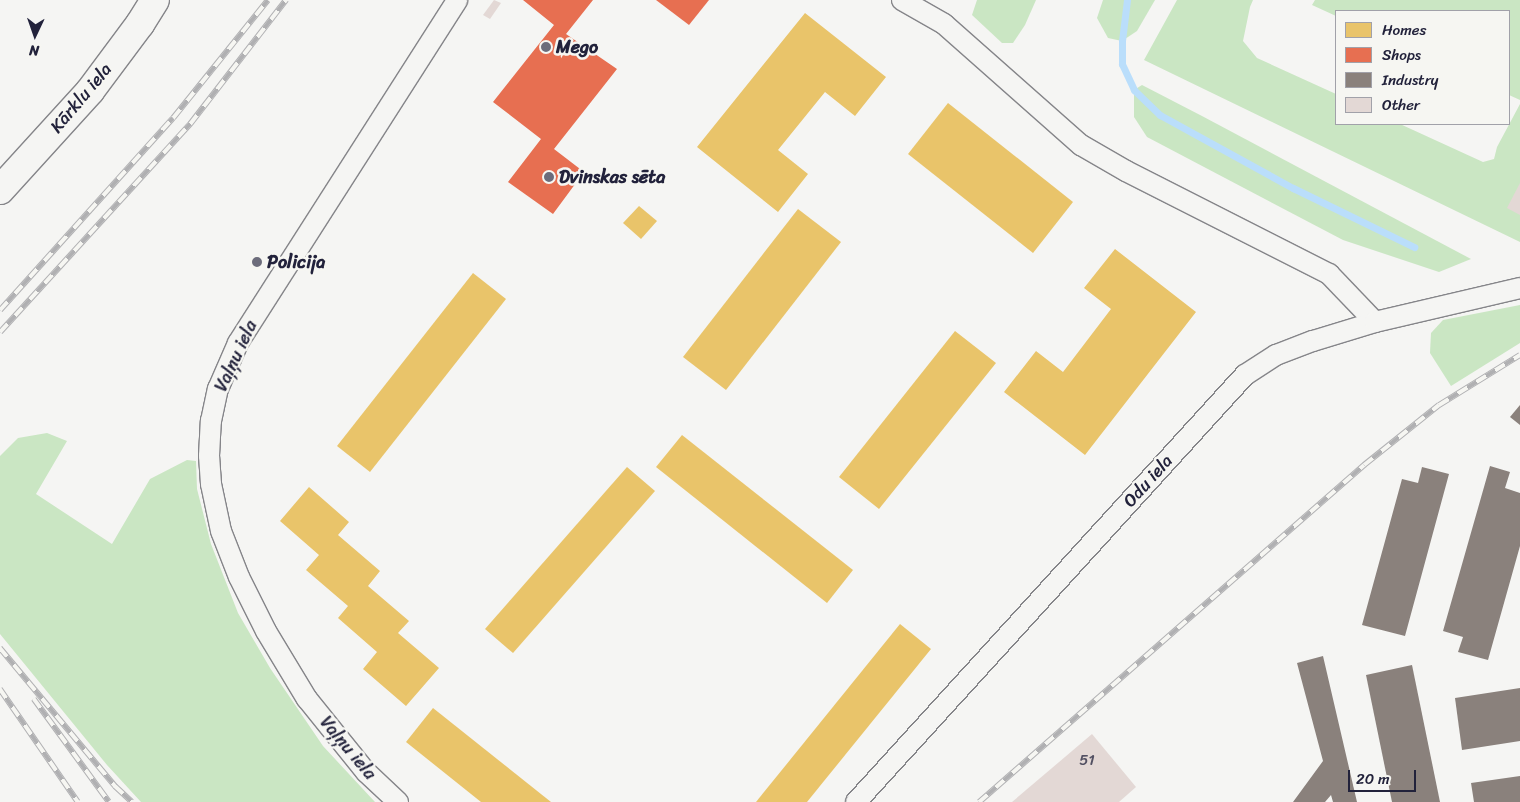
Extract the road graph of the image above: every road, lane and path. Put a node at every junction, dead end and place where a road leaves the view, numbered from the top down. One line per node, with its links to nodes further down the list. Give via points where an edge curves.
1 (154, 0): 4 (street, Kārklu iela, via 90,91)
2 (457, 0): 7 (street, Vaļņu iela, via 238,343 218,389 211,421 211,484 222,530 239,576 266,631 306,699 366,772)
3 (902, 0): 6 (street, via 944,24 1081,145 1328,274)
4 (0, 190)
5 (1520, 288): 6 (street, Odu iela)
6 (1375, 322): 8 (street, Odu iela, via 1276,355 1245,375)
7 (398, 802)
8 (856, 802)

